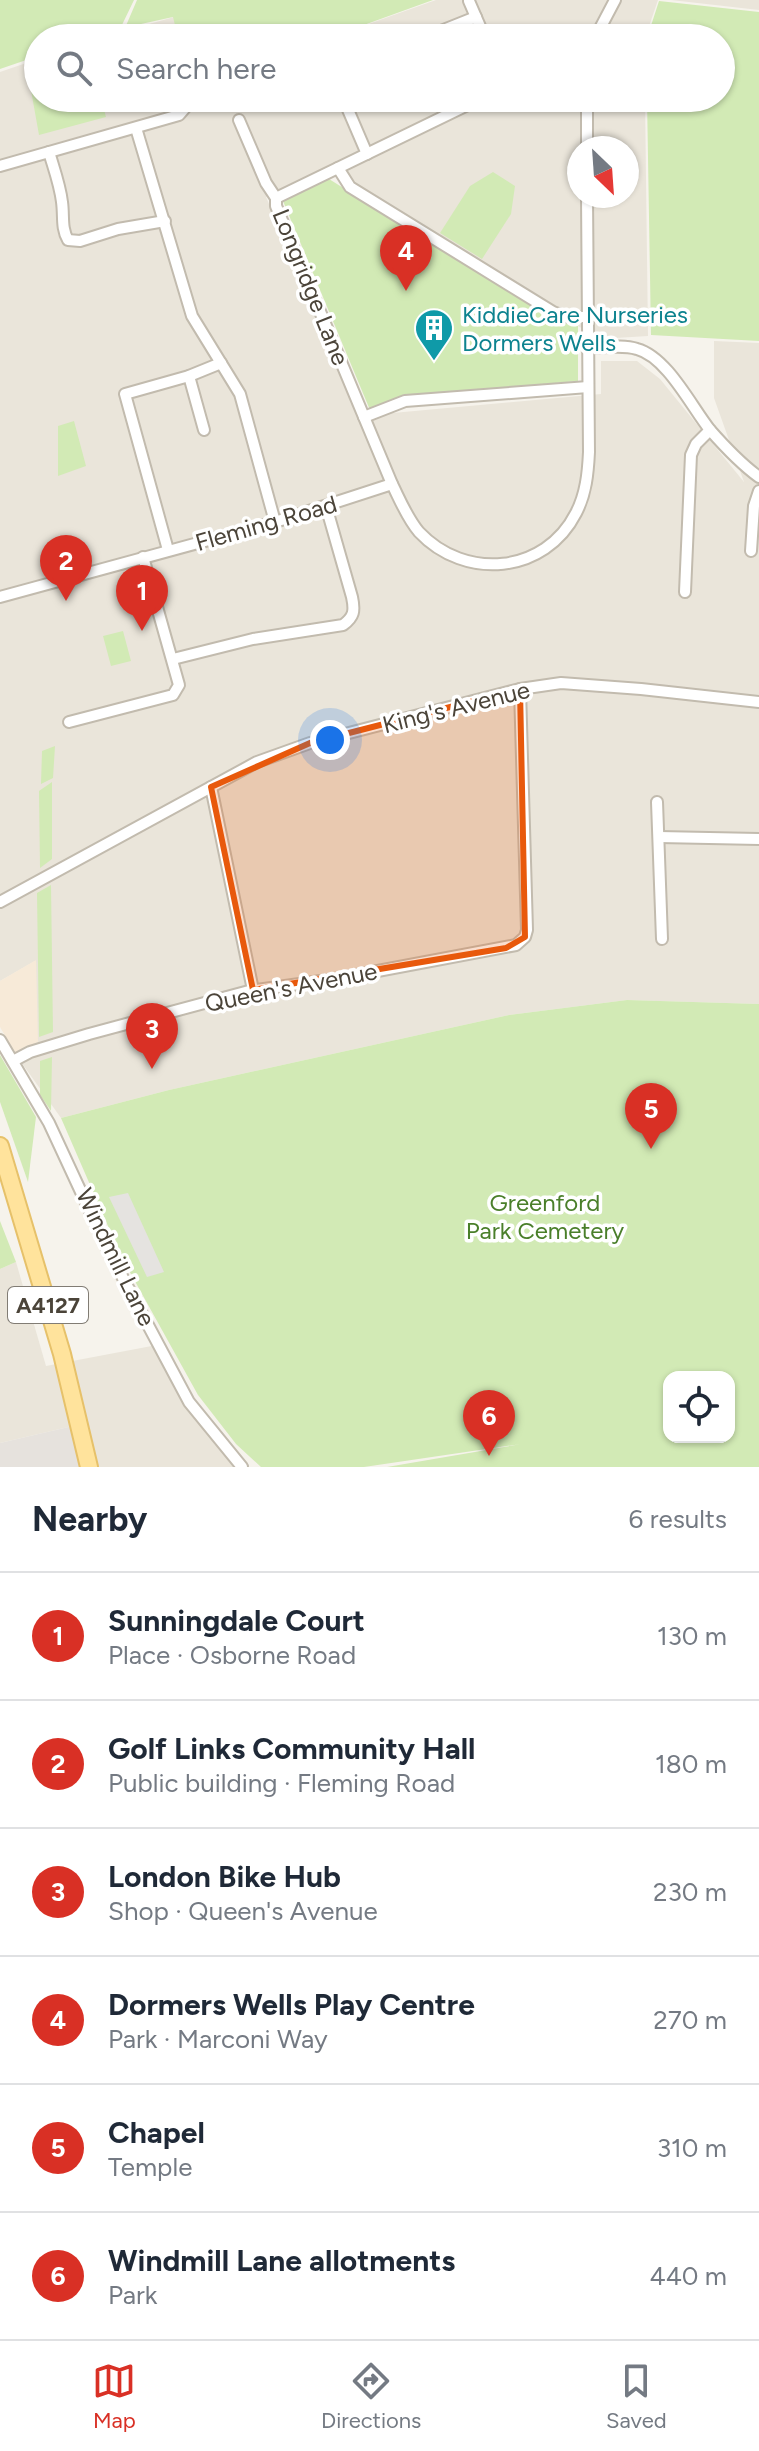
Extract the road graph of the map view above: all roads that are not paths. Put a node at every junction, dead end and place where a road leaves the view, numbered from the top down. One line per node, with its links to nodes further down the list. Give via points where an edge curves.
1 (615, 0): 6 (street)
2 (469, 1): 3 (street)
3 (476, 17): 4 (street); 5 (street)
4 (458, 24)
5 (479, 24)
6 (602, 24)
7 (182, 112): 12 (street)
8 (349, 112): 15 (street)
9 (453, 112): 15 (street)
10 (587, 112): 13 (street)
11 (239, 120): 18 (street, Longridge Lane)
12 (136, 128): 14 (street); 20 (street)
13 (587, 136)
14 (49, 152): 16 (street); 20 (street, via 68,240)
15 (367, 154): 17 (street)
16 (0, 166)
17 (338, 168): 18 (street); 21 (street, via 350,187 553,312)
18 (276, 198): 26 (street, Longridge Lane)
19 (587, 208): 21 (street, Longridge Lane)
20 (165, 221): 23 (street, via 192,316)
21 (587, 317): 22 (street, Longridge Lane)
22 (587, 348): 25 (street, Longridge Lane); 28 (street, via 634,348 647,354 670,375)
23 (221, 363): 24 (street); 33 (street, via 240,394)
24 (189, 376): 27 (street); 34 (street, via 125,394)
25 (588, 387): 26 (street, via 405,401); 30 (street, Longridge Lane, via 588,468 581,504 557,539 531,557 490,566 441,550 413,525)
26 (364, 417): 30 (street, Longridge Lane)
27 (204, 430)
28 (710, 430): 29 (street); 37 (street, via 691,455)
29 (759, 477)
30 (392, 484): 32 (street, Fleming Road)
31 (759, 491): 35 (street)
32 (326, 506): 33 (street, Fleming Road); 39 (street, via 355,609 351,619 343,625)
33 (275, 522): 34 (street, Fleming Road)
34 (168, 550): 36 (street, Fleming Road)
35 (751, 551)
36 (143, 557): 38 (street, Fleming Road); 39 (street)
37 (685, 592)
38 (0, 597)
39 (173, 659): 42 (street, via 179,685 173,695)
40 (520, 689): 41 (street, King's Avenue, via 561,683); 43 (street, King's Avenue, via 310,743 257,762); 49 (street, Queen's Avenue, via 525,937 506,948)
41 (759, 702)
42 (69, 722)
43 (211, 787): 47 (street, King's Avenue); 49 (street)
44 (657, 802): 45 (street)
45 (659, 837): 46 (street); 48 (street)
46 (759, 839)
47 (0, 902)
48 (662, 939)
49 (253, 990): 51 (street, Queen's Avenue, via 89,1034)
50 (0, 1040): 51 (street, Windmill Lane)
51 (13, 1061): 54 (street, Windmill Lane, via 189,1402)
52 (0, 1146): 53 (main road, A4127, via 62,1354)
53 (89, 1467)
54 (242, 1467)

